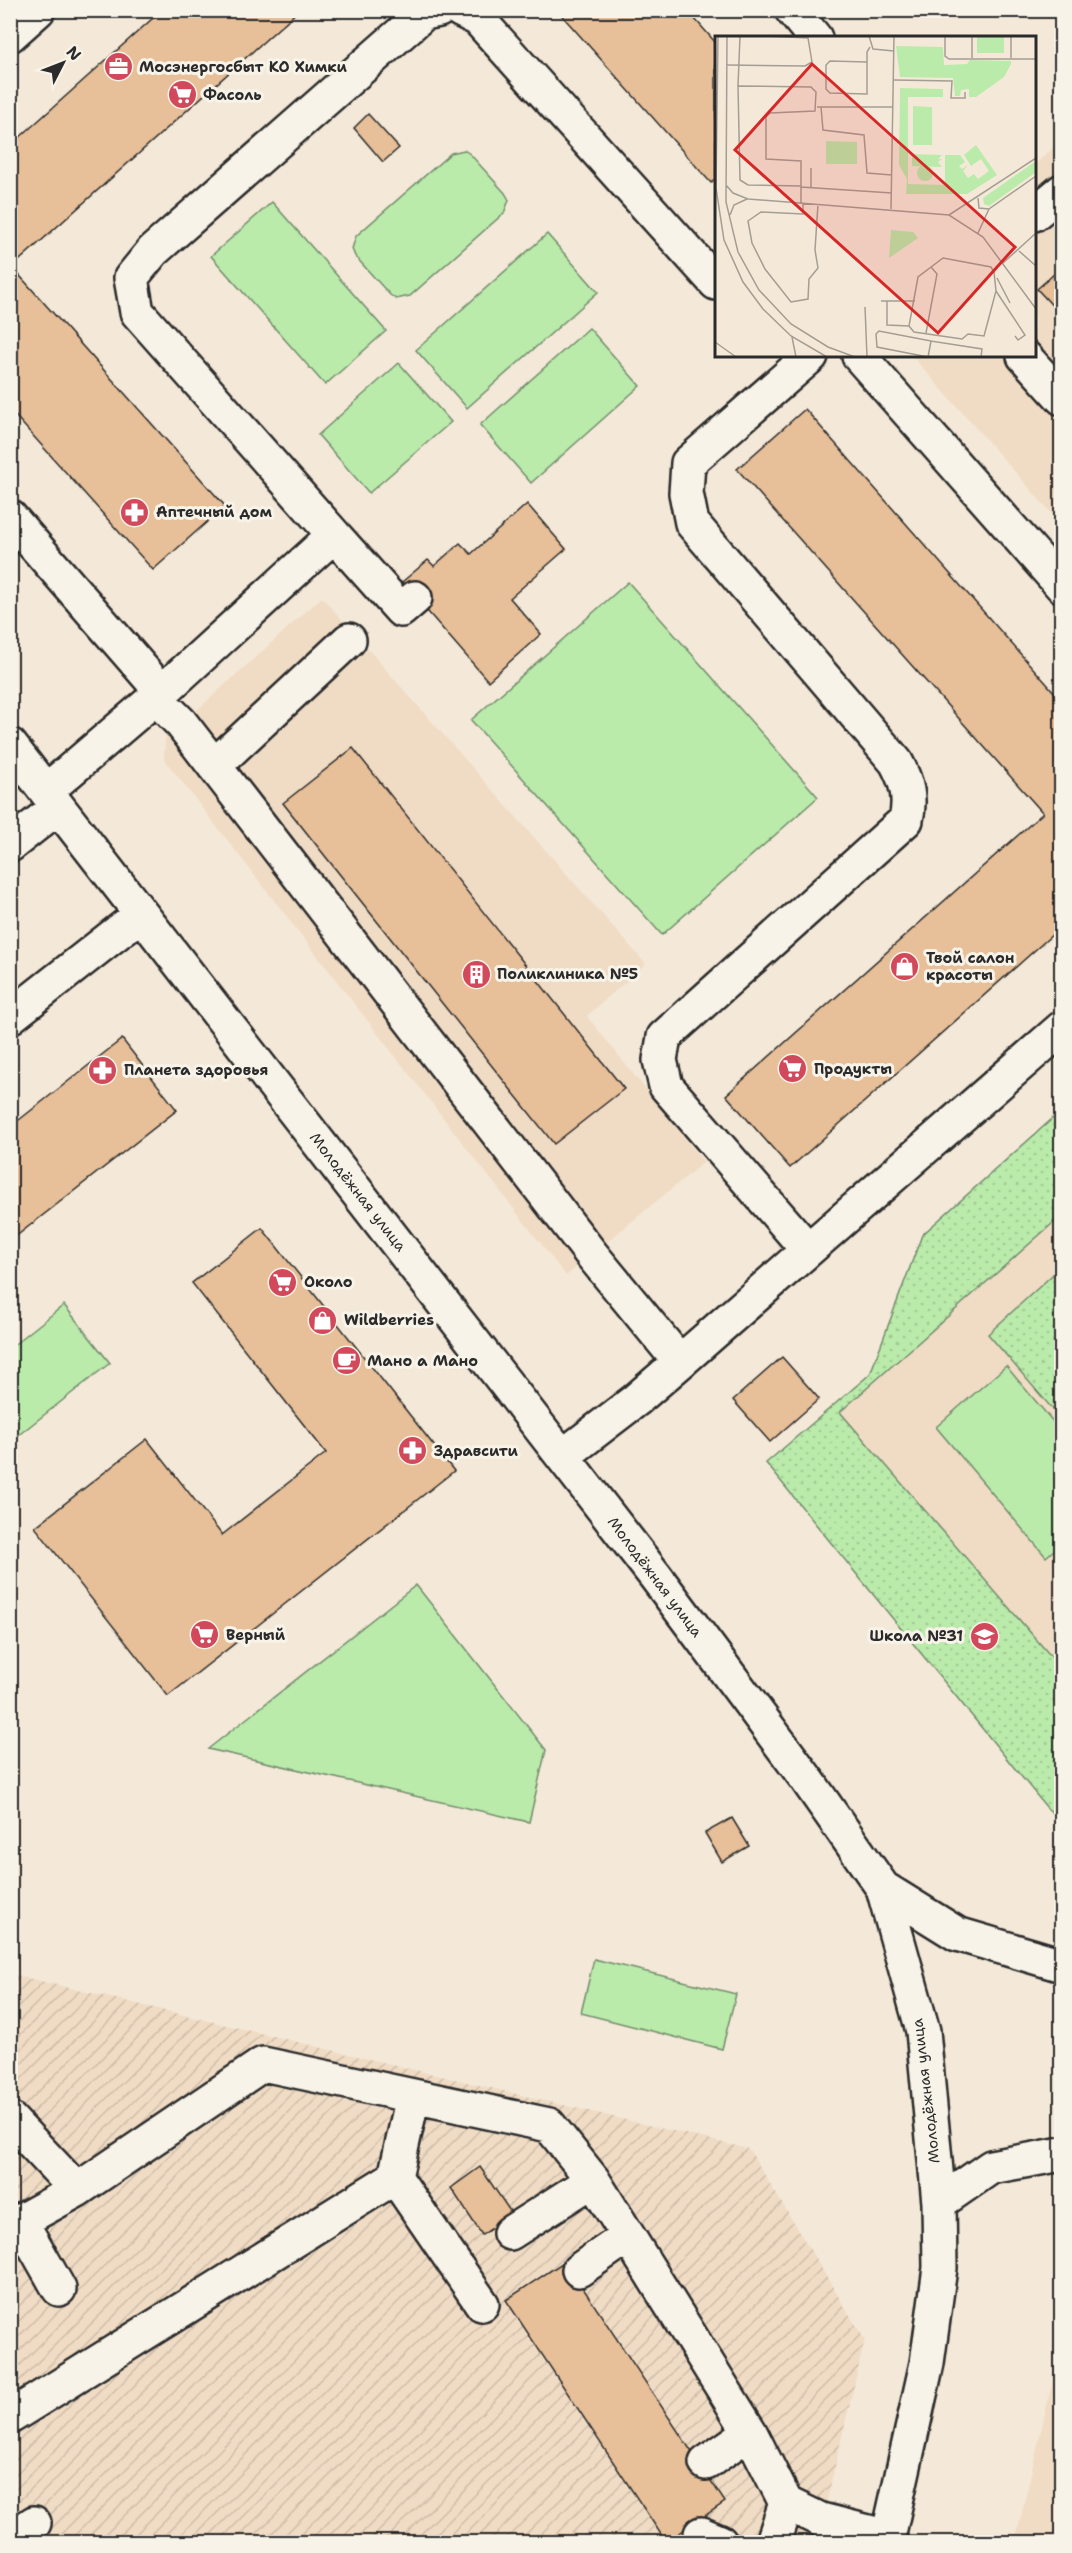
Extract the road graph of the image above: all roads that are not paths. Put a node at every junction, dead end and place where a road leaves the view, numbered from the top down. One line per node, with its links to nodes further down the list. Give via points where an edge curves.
1 (38, 10): 5 (street)
2 (439, 10): 15 (street, via 424,13 153,251 131,278 137,312)
3 (460, 10): 9 (street, via 478,19)
4 (792, 10): 6 (street)
5 (10, 35)
6 (813, 36)
7 (1062, 191): 8 (street)
8 (1036, 213)
9 (715, 281)
10 (810, 357): 27 (street, via 688,464 686,493 692,523 896,762 910,802 906,820 664,1037 660,1060 666,1086)
11 (860, 357): 16 (street)
12 (1025, 357): 13 (street)
13 (1062, 398)
14 (10, 517): 19 (street)
15 (334, 535): 17 (street, via 401,610); 19 (street)
16 (1062, 586)
17 (415, 598)
18 (349, 640): 21 (street)
19 (158, 695): 21 (street); 22 (street)
20 (10, 746): 22 (street, Молодёжная улица)
21 (214, 766): 28 (street)
22 (52, 799): 23 (street); 24 (street, Молодёжная улица)
23 (10, 846)
24 (141, 914): 25 (street); 29 (street, Молодёжная улица)
25 (10, 1017)
26 (1062, 1028): 27 (street)
27 (808, 1250): 28 (street)
28 (680, 1362): 29 (street)
29 (563, 1456): 30 (street, Молодёжная улица, via 775,1737)
30 (883, 1888): 31 (street, via 957,1934); 38 (street, Молодёжная улица, via 922,2031)
31 (1062, 1965)
32 (413, 2096): 35 (street); 36 (street, via 549,2125); 37 (street, via 263,2064)
33 (10, 2119): 37 (street)
34 (1062, 2154): 38 (street, via 991,2167)
35 (395, 2178): 44 (street); 45 (street)
36 (593, 2180): 40 (street); 41 (street)
37 (77, 2190): 39 (street)
38 (939, 2203): 49 (street, Молодёжная улица, via 938,2293)
39 (16, 2224): 43 (street)
40 (510, 2233)
41 (628, 2236): 42 (street); 46 (street)
42 (579, 2270)
43 (59, 2289)
44 (482, 2304)
45 (10, 2417)
46 (750, 2432): 47 (street); 48 (street)
47 (706, 2463)
48 (786, 2503): 49 (street, via 821,2520); 50 (street)
49 (888, 2540)
50 (773, 2542)

